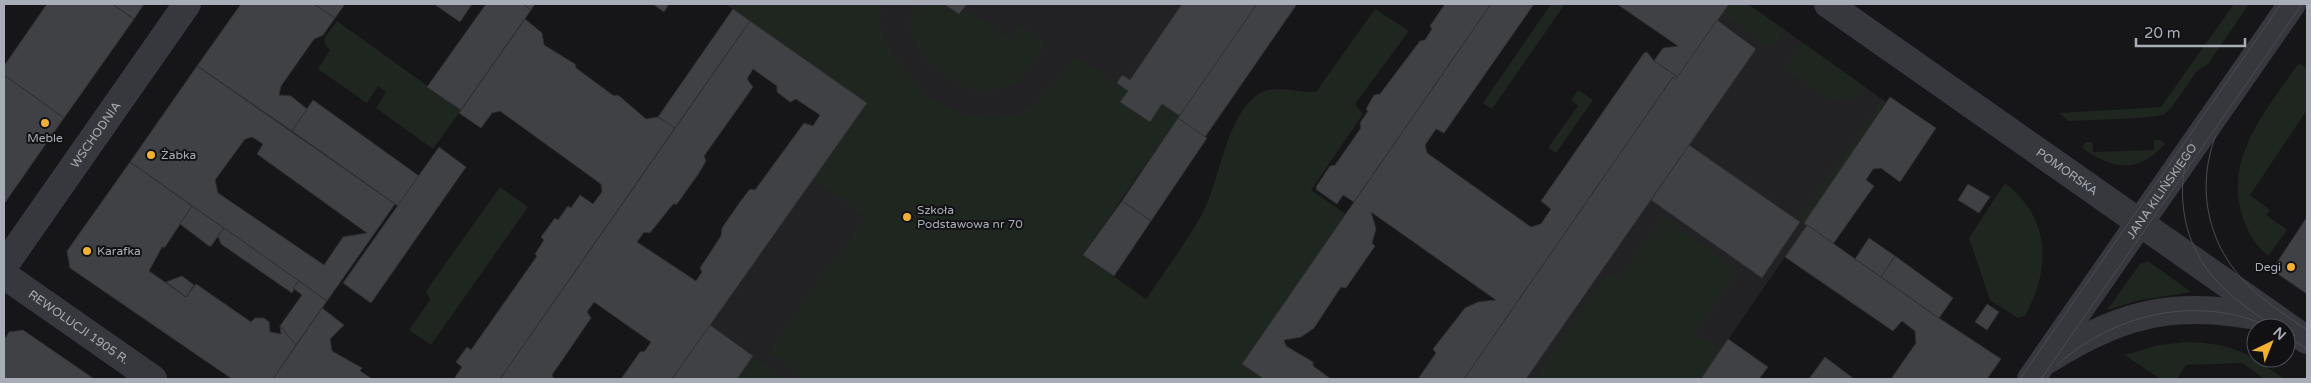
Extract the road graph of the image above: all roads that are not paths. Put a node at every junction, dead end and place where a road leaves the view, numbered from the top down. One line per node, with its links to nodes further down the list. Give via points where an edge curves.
1 (187, 4): 5 (street, WSCHODNIA)
2 (1828, 4): 4 (street, POMORSKA)
3 (2292, 4): 4 (street, JANA KILIŃSKIEGO)
4 (2140, 222): 8 (street, POMORSKA); 11 (street, JANA KILIŃSKIEGO)
5 (4, 266)
6 (4, 275): 12 (street, REWOLUCJI 1905 R.)
7 (2266, 318): 11 (street, via 2231,311 2172,309 2144,314 2061,351)
8 (2277, 318)
9 (2296, 332): 10 (street, POMORSKA)
10 (2307, 340)
11 (2037, 371)
12 (153, 379)

